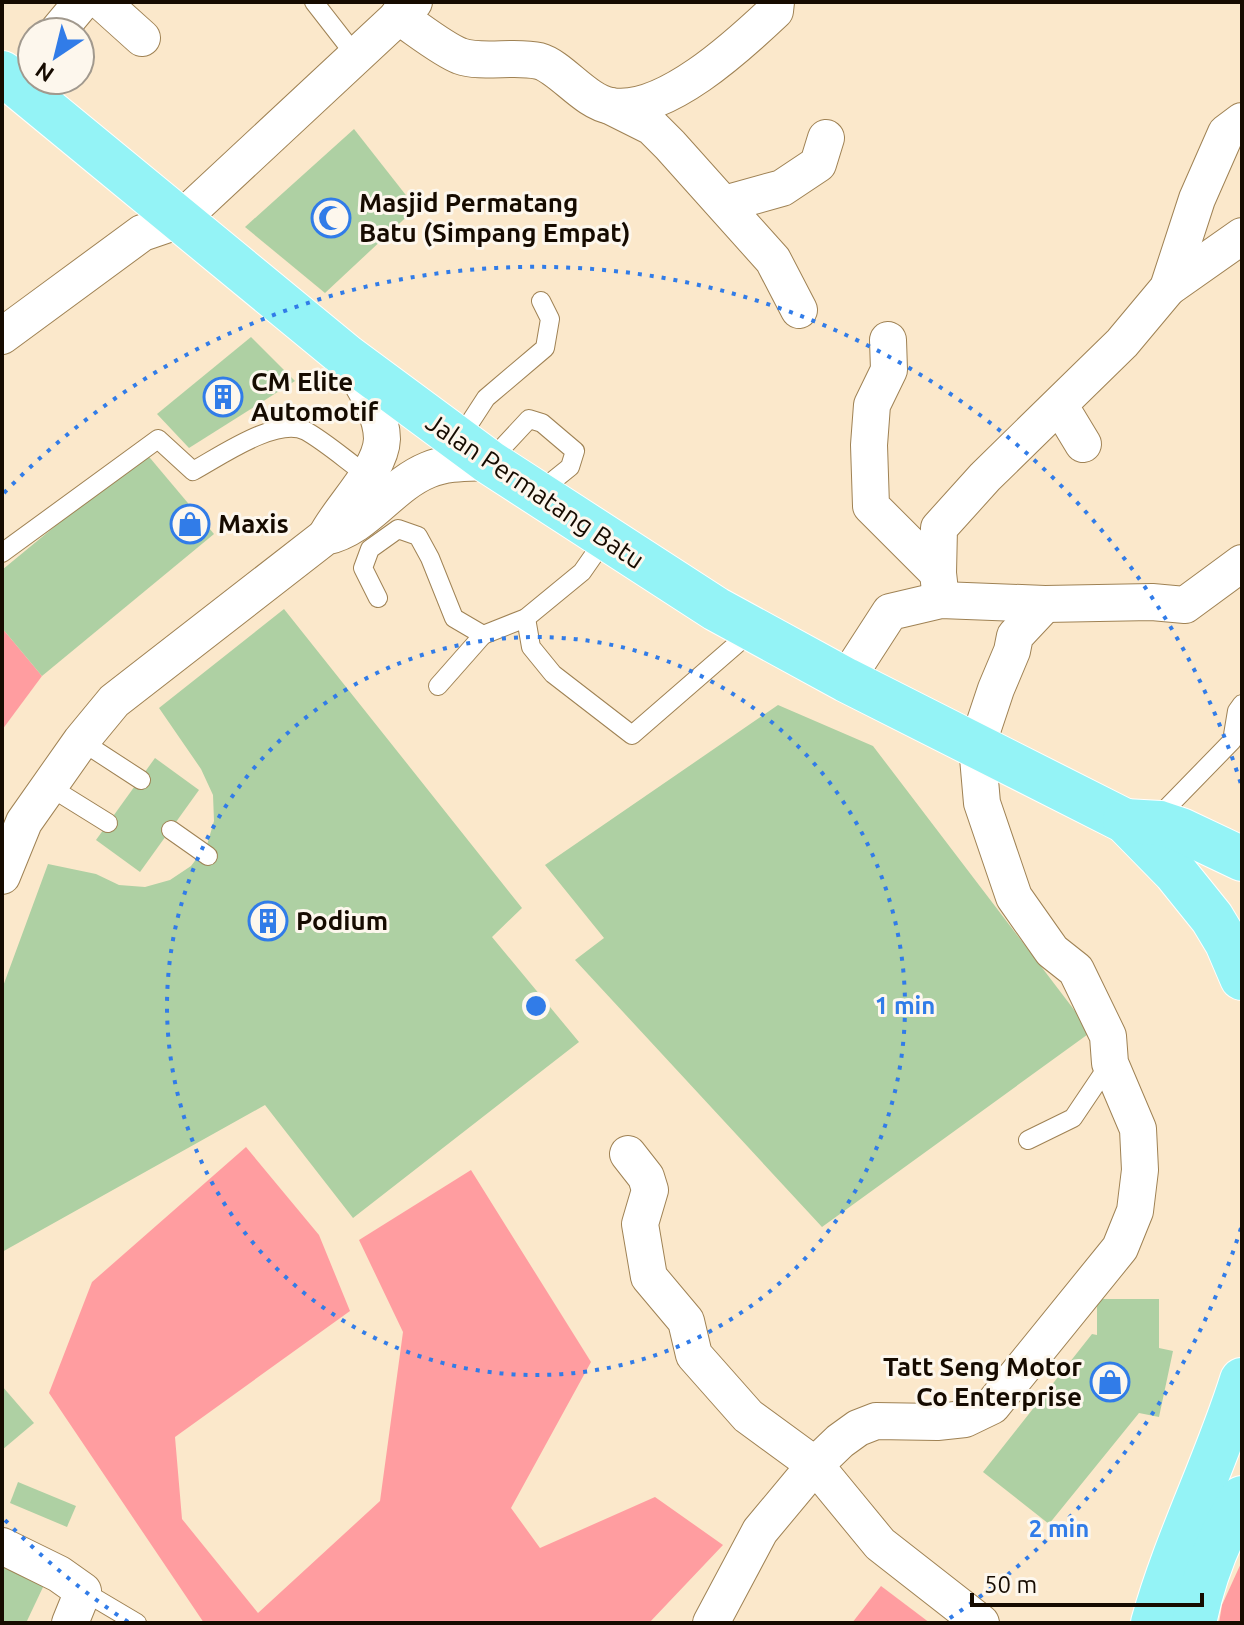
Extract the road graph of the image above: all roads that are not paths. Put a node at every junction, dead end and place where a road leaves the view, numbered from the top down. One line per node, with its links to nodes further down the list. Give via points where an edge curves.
1 (102, 2): 5 (street)
2 (314, 2): 6 (lane)
3 (781, 5): 8 (street, via 739,45 688,82 645,103)
4 (406, 9): 6 (street); 8 (street, via 461,56 541,61)
5 (142, 38)
6 (356, 56): 12 (street)
7 (42, 96): 12 (main road, Jalan Permatang Batu)
8 (610, 106): 11 (street, via 652,127)
9 (1242, 121): 14 (street, via 1226,133 1202,186)
10 (826, 138): 11 (street, via 818,164 782,188)
11 (724, 204): 16 (street, via 773,260)
12 (180, 220): 17 (street, via 142,233); 19 (main road, Jalan Permatang Batu)
13 (1242, 236): 14 (street)
14 (1168, 288): 20 (street)
15 (541, 301): 22 (lane, via 550,319 545,348 486,398)
16 (799, 310)
17 (2, 336)
18 (888, 340): 29 (street, via 889,370 872,405 871,506)
19 (347, 357): 22 (main road, Jalan Permatang Batu); 23 (street, via 367,393 382,439)
20 (1060, 406): 21 (street); 29 (street, via 939,528)
21 (1083, 444)
22 (473, 452): 24 (main road, Jalan Permatang Batu); 24 (lane, via 529,419 542,423 575,451 570,467); 25 (street, via 424,471 352,527)
23 (367, 475): 25 (street); 27 (lane, via 304,430 266,432 193,471 158,439)
24 (536, 494): 26 (main road, Jalan Permatang Batu)
25 (325, 537): 38 (street, via 131,686)
26 (605, 539): 32 (lane, via 582,572); 33 (main road, Jalan Permatang Batu)
27 (2, 553)
28 (1242, 563): 31 (street, via 1185,605)
29 (940, 586): 31 (street); 35 (street, via 890,612)
30 (378, 598): 34 (lane, via 363,568 370,549 398,529 418,536 454,618)
31 (1045, 604): 39 (street, via 1015,636)
32 (526, 618): 33 (lane, via 531,647 553,674 632,735); 34 (lane)
33 (754, 629): 35 (main road, Jalan Permatang Batu)
34 (483, 635): 36 (lane)
35 (846, 680): 39 (main road, Jalan Permatang Batu)
36 (438, 686)
37 (1242, 704): 40 (lane, via 1237,711)
38 (81, 741): 41 (lane); 42 (street)
39 (977, 746): 43 (main road, Jalan Permatang Batu); 50 (street, via 982,803 1014,897 1052,951 1076,970 1108,1036)
40 (1237, 746): 43 (lane)
41 (141, 780)
42 (50, 787): 44 (lane); 48 (street, via 24,822)
43 (1139, 822): 47 (main road, Jalan Permatang Batu, via 1181,830); 49 (main road, Jalan Permatang Batu, via 1212,918)
44 (108, 823)
45 (171, 830): 46 (lane)
46 (208, 856)
47 (1242, 859)
48 (2, 876)
49 (1242, 978)
50 (1110, 1063): 51 (lane, via 1073,1118); 54 (street, via 1138,1129 1135,1211 1120,1248 992,1406 965,1419 876,1421 849,1434)
51 (1028, 1140)
52 (628, 1154): 54 (street, via 650,1190 640,1224 649,1277 686,1321 694,1355 748,1416)
53 (1242, 1380): 61 (main road)
54 (815, 1465): 59 (street, via 760,1531); 60 (street, via 880,1544)
55 (1242, 1498): 62 (main road, via 1210,1563)
56 (2, 1546): 57 (street, via 59,1574)
57 (76, 1607): 58 (lane)
58 (137, 1623)
59 (711, 1623)
60 (981, 1623)
61 (1153, 1623)
62 (1194, 1623)

